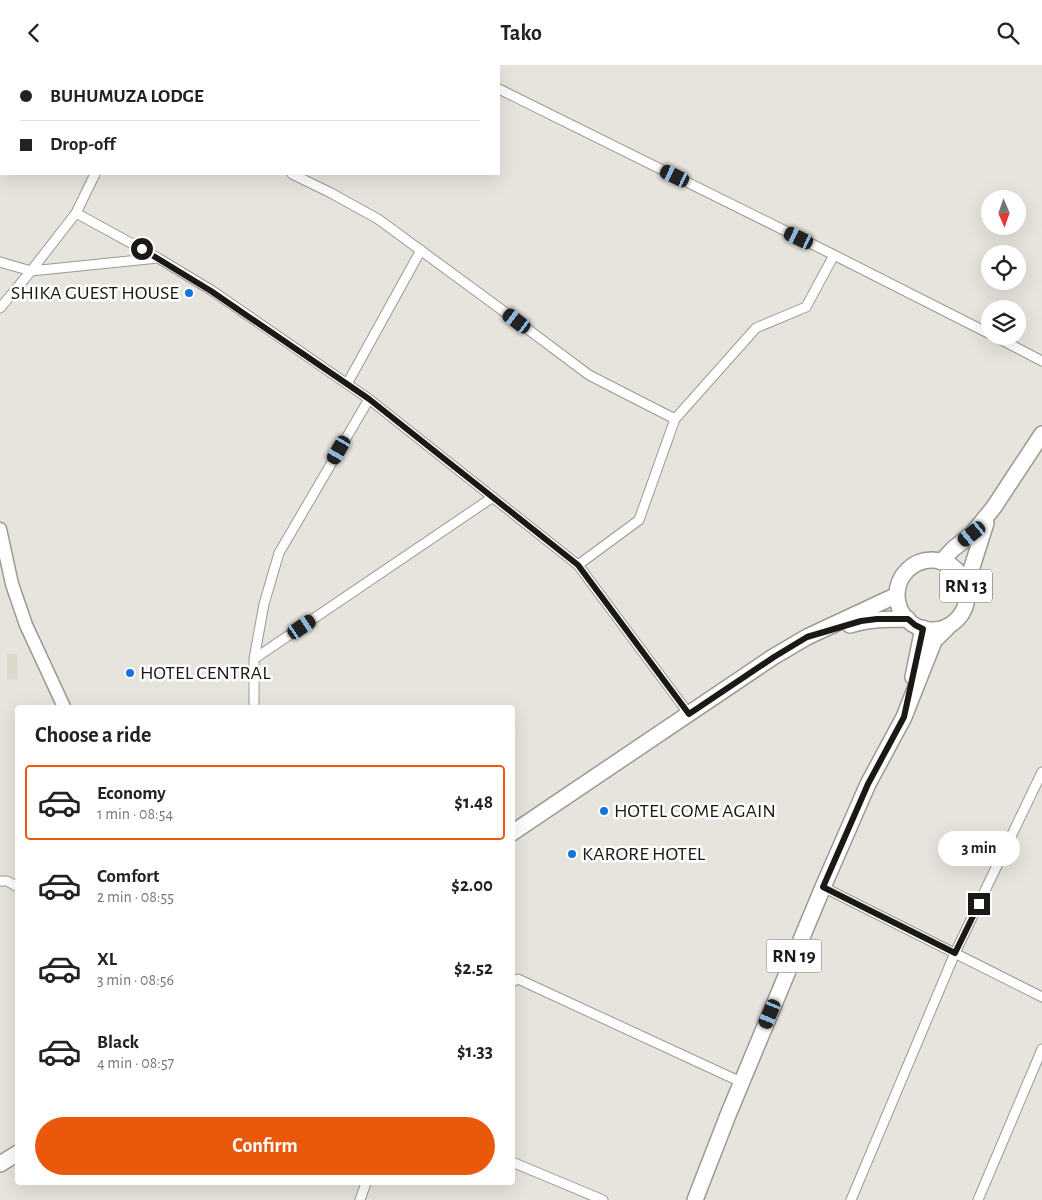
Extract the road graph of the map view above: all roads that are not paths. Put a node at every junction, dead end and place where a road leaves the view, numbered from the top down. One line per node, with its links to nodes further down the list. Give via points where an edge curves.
1 (500, 89): 6 (street)
2 (95, 175): 4 (street)
3 (294, 175): 5 (street, via 378,219)
4 (76, 213): 7 (street); 9 (street)
5 (421, 250): 14 (street); 16 (street, via 589,375)
6 (834, 255): 11 (street); 16 (street, via 806,307 756,328)
7 (158, 258): 9 (street); 14 (street)
8 (0, 262): 9 (street)
9 (31, 271): 10 (street)
10 (0, 308)
11 (981, 329)
12 (1011, 345): 13 (street)
13 (1042, 361)
14 (347, 384): 15 (street)
15 (369, 399): 18 (street); 29 (street, via 278,553)
16 (676, 419): 22 (street, via 638,520)
17 (1042, 434): 19 (main road, RN 13)
18 (493, 497): 22 (street); 29 (street)
19 (994, 507): 21 (main road, RN 13, via 972,534); 23 (main road, RN 13, via 984,527)
20 (0, 529): 30 (main road, via 12,583 26,625)
21 (942, 562): 23 (main road, RN 13, via 957,571); 24 (main road, RN 13, via 924,561 915,565 902,578)
22 (578, 565): 32 (street)
23 (966, 586): 26 (main road, RN 13, via 966,604 957,620)
24 (898, 595): 25 (main road, via 898,604); 28 (main road)
25 (908, 619): 27 (main road); 28 (main road, via 861,621)
26 (950, 625): 27 (main road, RN 13, via 941,629); 33 (main road, RN 19, via 934,641)
27 (923, 629): 33 (main road, RN 19)
28 (807, 637): 32 (main road)
29 (254, 659): 31 (street)
30 (63, 705)
31 (254, 705)
32 (689, 714): 35 (main road)
33 (904, 717): 38 (main road, RN 19, via 868,784)
34 (1042, 772): 39 (street)
35 (515, 831)
36 (0, 881): 37 (street)
37 (15, 885)
38 (823, 887): 39 (street); 43 (main road, RN 19)
39 (955, 953): 41 (street); 51 (street)
40 (515, 980): 43 (street)
41 (1042, 997)
42 (1042, 1049): 52 (street)
43 (741, 1082): 50 (main road, RN 19)
44 (15, 1155): 45 (main road)
45 (0, 1164)
46 (515, 1164): 49 (street)
47 (365, 1185): 48 (street)
48 (360, 1200)
49 (603, 1200)
50 (695, 1200)
51 (851, 1200)
52 (978, 1200)

